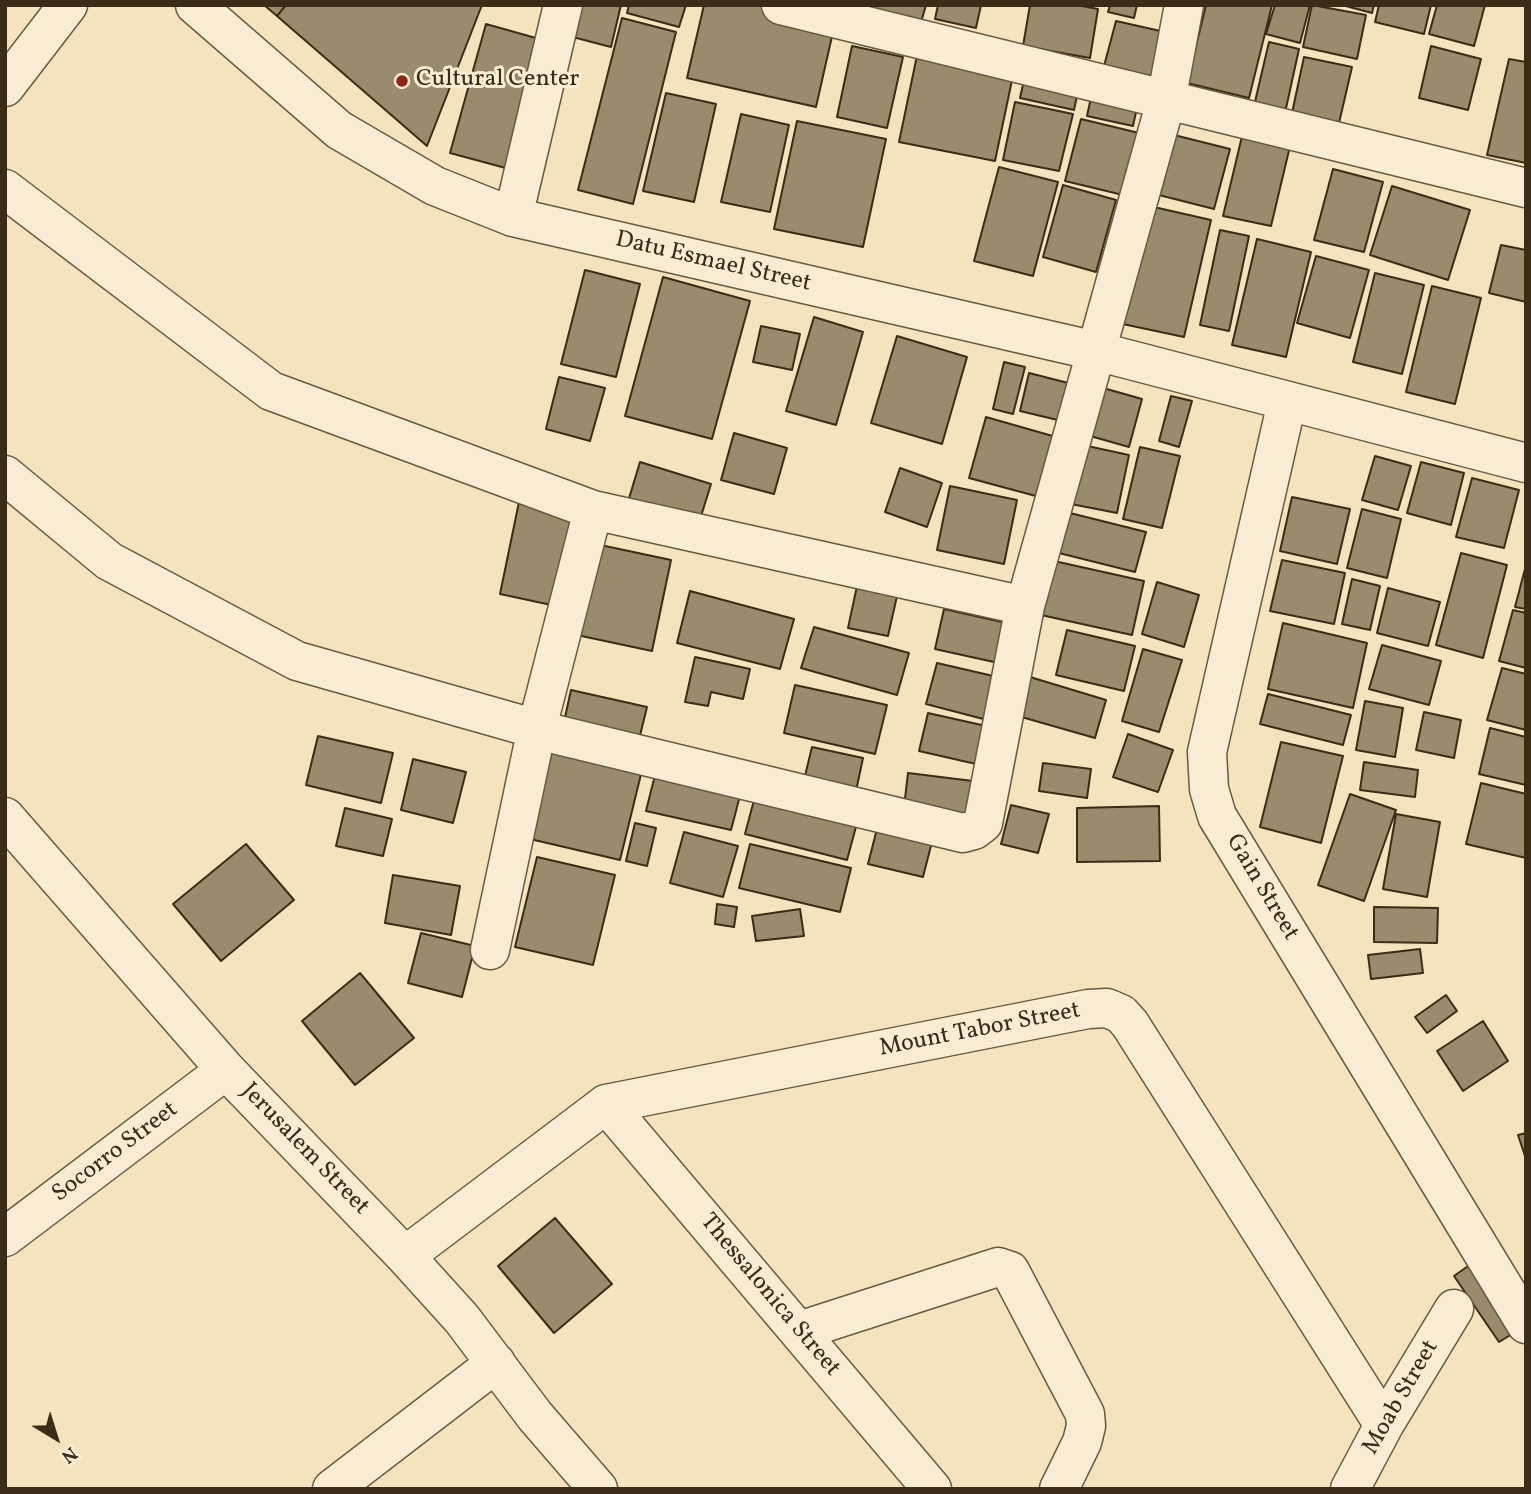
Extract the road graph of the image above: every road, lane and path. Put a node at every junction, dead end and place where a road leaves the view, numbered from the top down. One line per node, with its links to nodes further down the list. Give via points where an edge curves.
1 (68, 5): 6 (street)
2 (195, 5): 10 (street, Datu Esmael Street, via 339,130 435,186)
3 (562, 5): 10 (street)
4 (781, 5): 7 (street)
5 (1184, 5): 7 (street)
6 (5, 86)
7 (1166, 101): 8 (street); 11 (street)
8 (1526, 188)
9 (5, 189): 15 (street, via 271,391)
10 (513, 217): 11 (street, Datu Esmael Street)
11 (1096, 351): 12 (street, Datu Esmael Street); 16 (street)
12 (1287, 402): 13 (street, Datu Esmael Street); 25 (street, Gain Street, via 1207,752 1209,789 1217,816)
13 (1526, 463)
14 (5, 475): 17 (street, via 109,561 297,661)
15 (593, 510): 16 (street); 17 (street)
16 (1025, 606): 17 (street, via 983,823 962,833)
17 (537, 728): 19 (street)
18 (5, 817): 20 (street, Jerusalem Street)
19 (490, 950)
20 (226, 1070): 22 (street, Socorro Street); 23 (street, Jerusalem Street)
21 (607, 1104): 23 (street, Mount Tabor Street); 26 (street, Thessalonica Street); 28 (street, Mount Tabor Street, via 1107,1008 1130,1024)
22 (9, 1227)
23 (405, 1256): 27 (street, Jerusalem Street)
24 (1454, 1309): 28 (street, Moab Street)
25 (1526, 1324)
26 (799, 1331): 31 (street, Thessalonica Street); 32 (street, via 998,1267 1010,1271 1085,1414 1082,1442)
27 (496, 1363): 29 (street); 30 (street, Jerusalem Street)
28 (1384, 1425): 33 (street, Moab Street)
29 (332, 1489)
30 (598, 1489)
31 (932, 1489)
32 (1059, 1489)
33 (1350, 1489)

